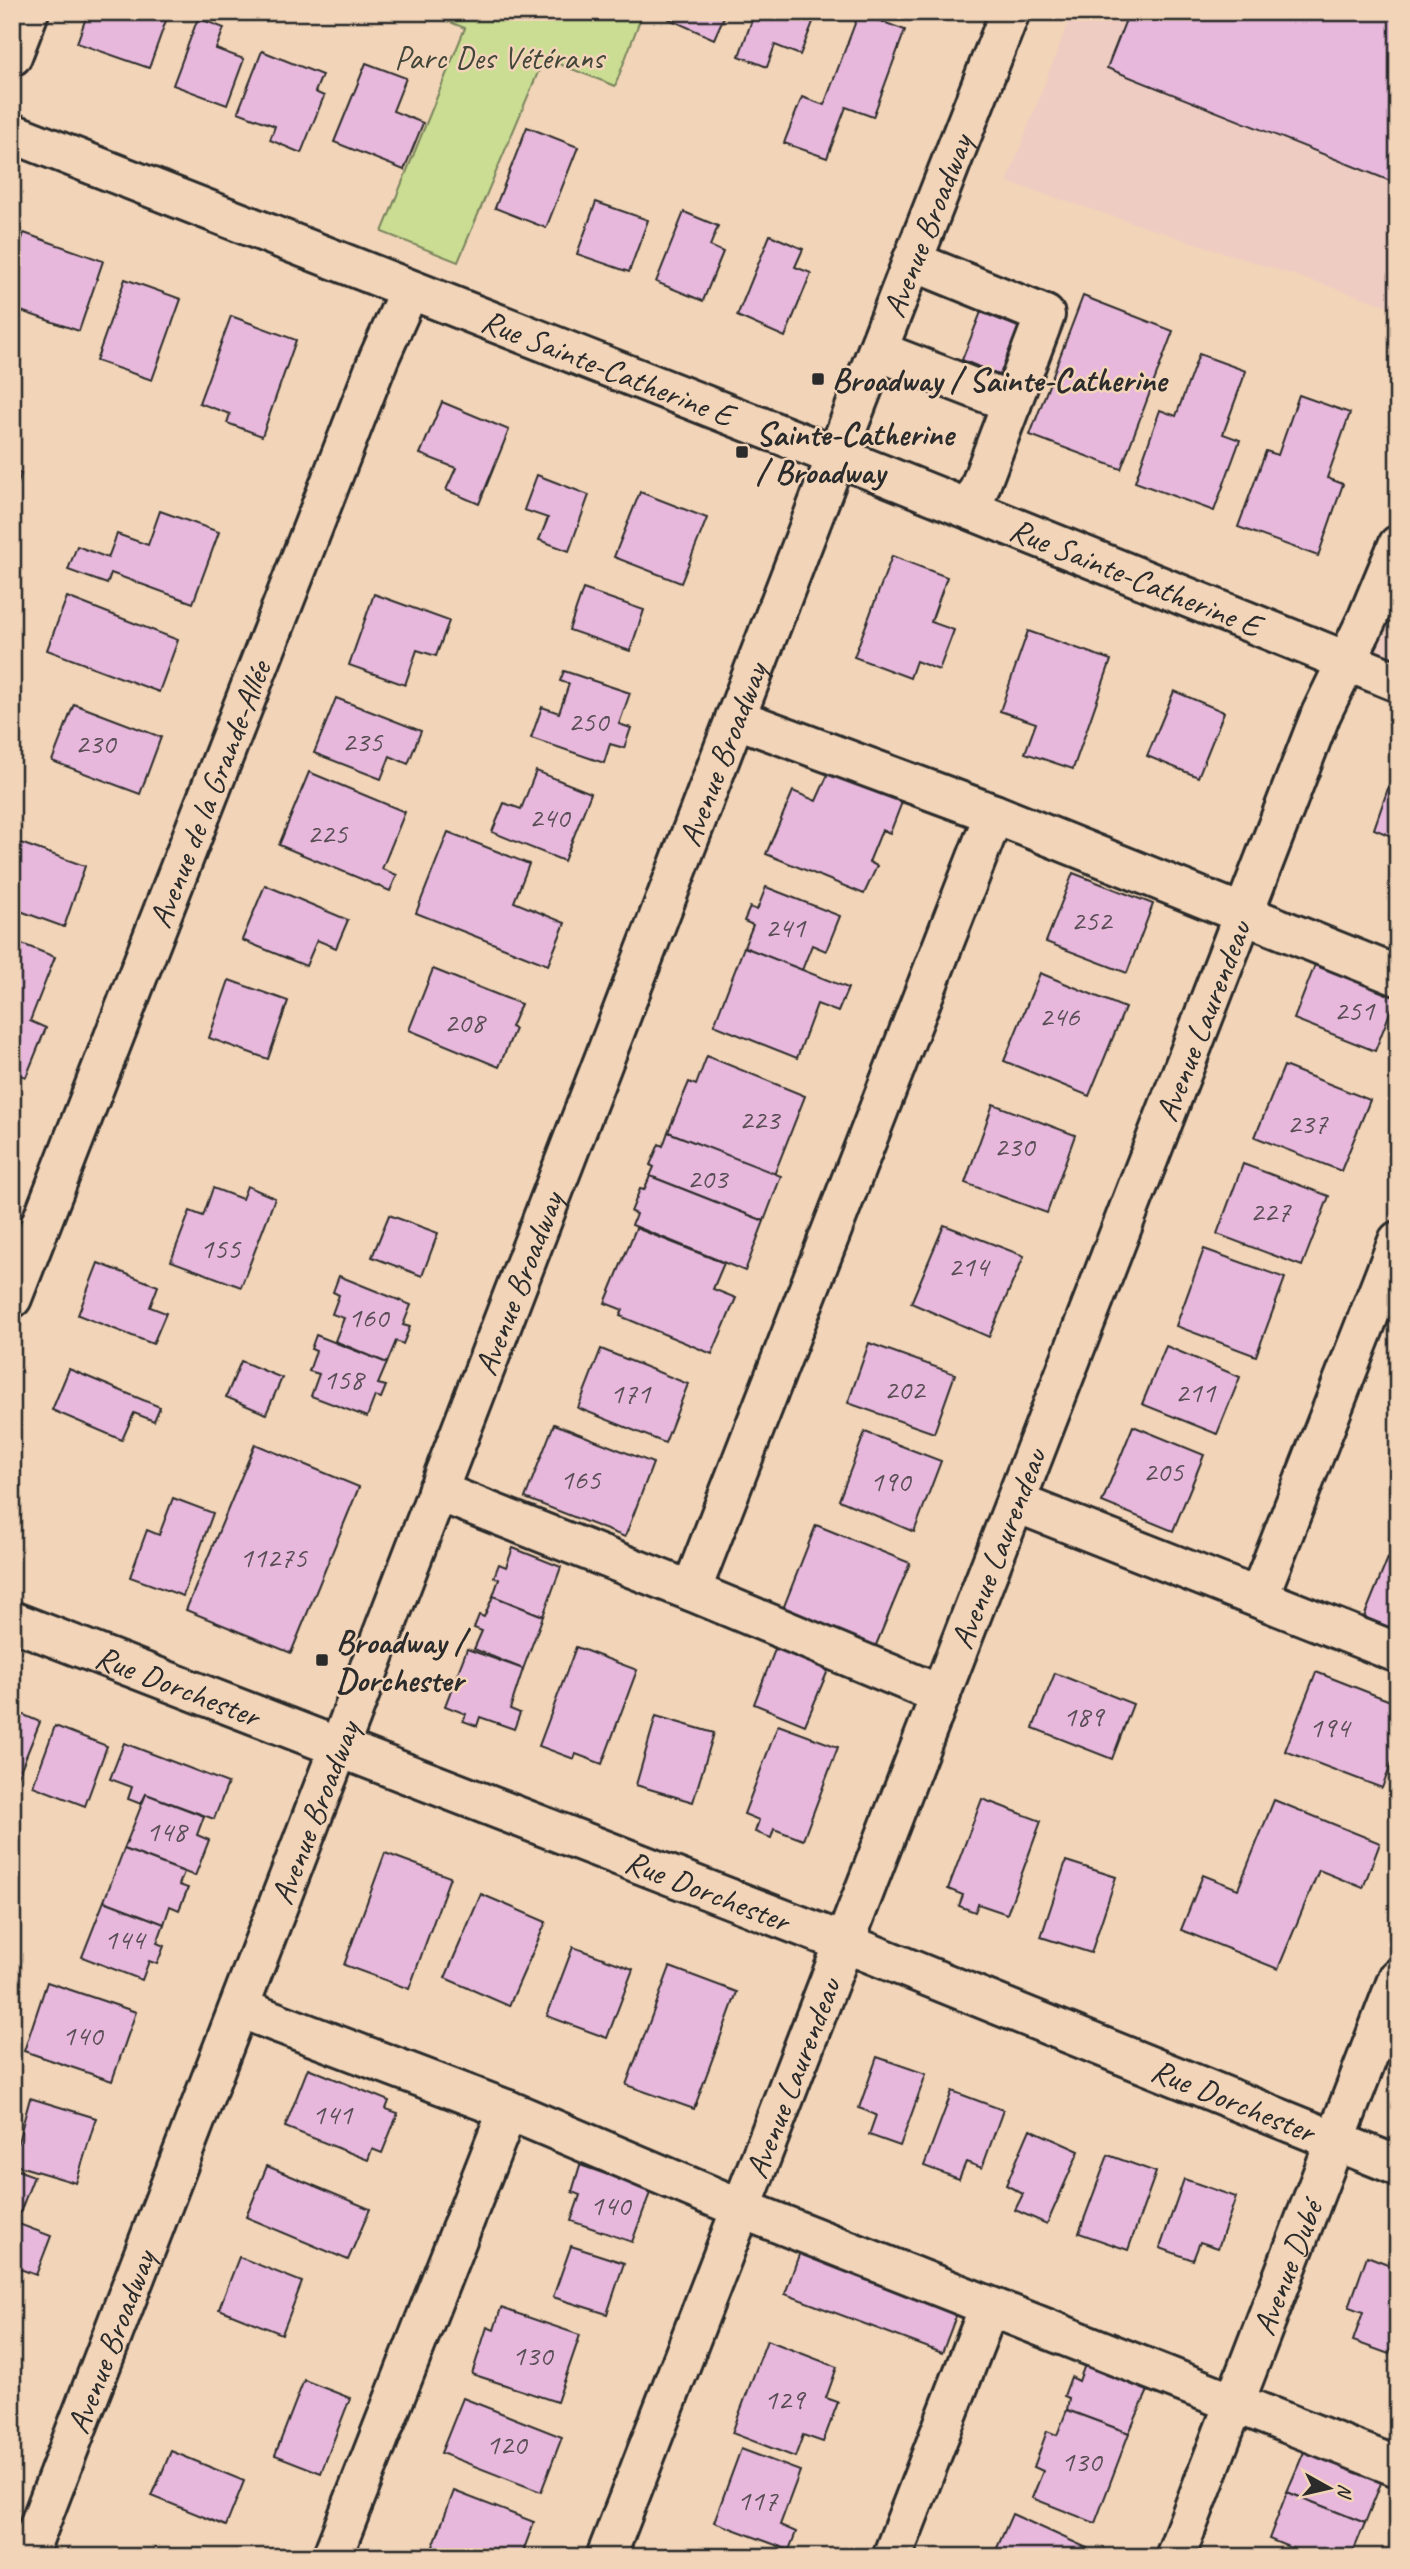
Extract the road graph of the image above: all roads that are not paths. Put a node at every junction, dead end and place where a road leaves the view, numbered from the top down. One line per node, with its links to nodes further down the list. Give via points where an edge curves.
1 (29, 12): 3 (street)
2 (1010, 12): 5 (street, Avenue Broadway)
3 (12, 56)
4 (12, 133): 6 (street, Rue Sainte-Catherine E)
5 (912, 261): 7 (street, Avenue Broadway); 8 (street, via 1045,315)
6 (409, 291): 9 (street, Rue Sainte-Catherine E); 19 (street, Avenue de la Grande-Allée)
7 (878, 351): 8 (street); 9 (street, Avenue Broadway)
8 (1012, 403): 10 (street)
9 (836, 456): 10 (street, Rue Sainte-Catherine E); 14 (street, Avenue Broadway)
10 (971, 510): 12 (street, Rue Sainte-Catherine E)
11 (1398, 545): 12 (street, Avenue Laurendeau)
12 (1347, 663): 13 (street, Rue Sainte-Catherine E); 16 (street, Avenue Laurendeau, via 1321,714)
13 (1398, 682)
14 (735, 718): 15 (street); 20 (street, Avenue Broadway)
15 (994, 814): 16 (street); 22 (street)
16 (1242, 914): 17 (street); 21 (street, Avenue Laurendeau)
17 (1398, 976)
18 (1398, 1241): 23 (street)
19 (12, 1297)
20 (437, 1491): 22 (street); 27 (street, Avenue Broadway)
21 (1017, 1503): 23 (street); 26 (street, Avenue Laurendeau)
22 (691, 1591): 26 (street)
23 (1259, 1596): 25 (street)
24 (12, 1621): 27 (street, Rue Dorchester)
25 (1398, 1653)
26 (941, 1695): 28 (street, Avenue Laurendeau)
27 (339, 1747): 28 (street, Rue Dorchester); 30 (street, Avenue Broadway)
28 (845, 1943): 32 (street, Rue Dorchester); 34 (street, Avenue Laurendeau)
29 (1398, 1978): 32 (street, Avenue Dubé)
30 (239, 2008): 31 (street); 38 (street, Avenue Broadway)
31 (508, 2110): 34 (street); 39 (street)
32 (1334, 2142): 33 (street, Rue Dorchester); 36 (street, Avenue Dubé)
33 (1398, 2166)
34 (740, 2208): 35 (street); 40 (street, Avenue Laurendeau)
35 (989, 2306): 36 (street); 41 (street)
36 (1234, 2403): 37 (street); 42 (street, Avenue Dubé)
37 (1398, 2467)
38 (27, 2557)
39 (332, 2557)
40 (606, 2557)
41 (892, 2557)
42 (1175, 2557)

